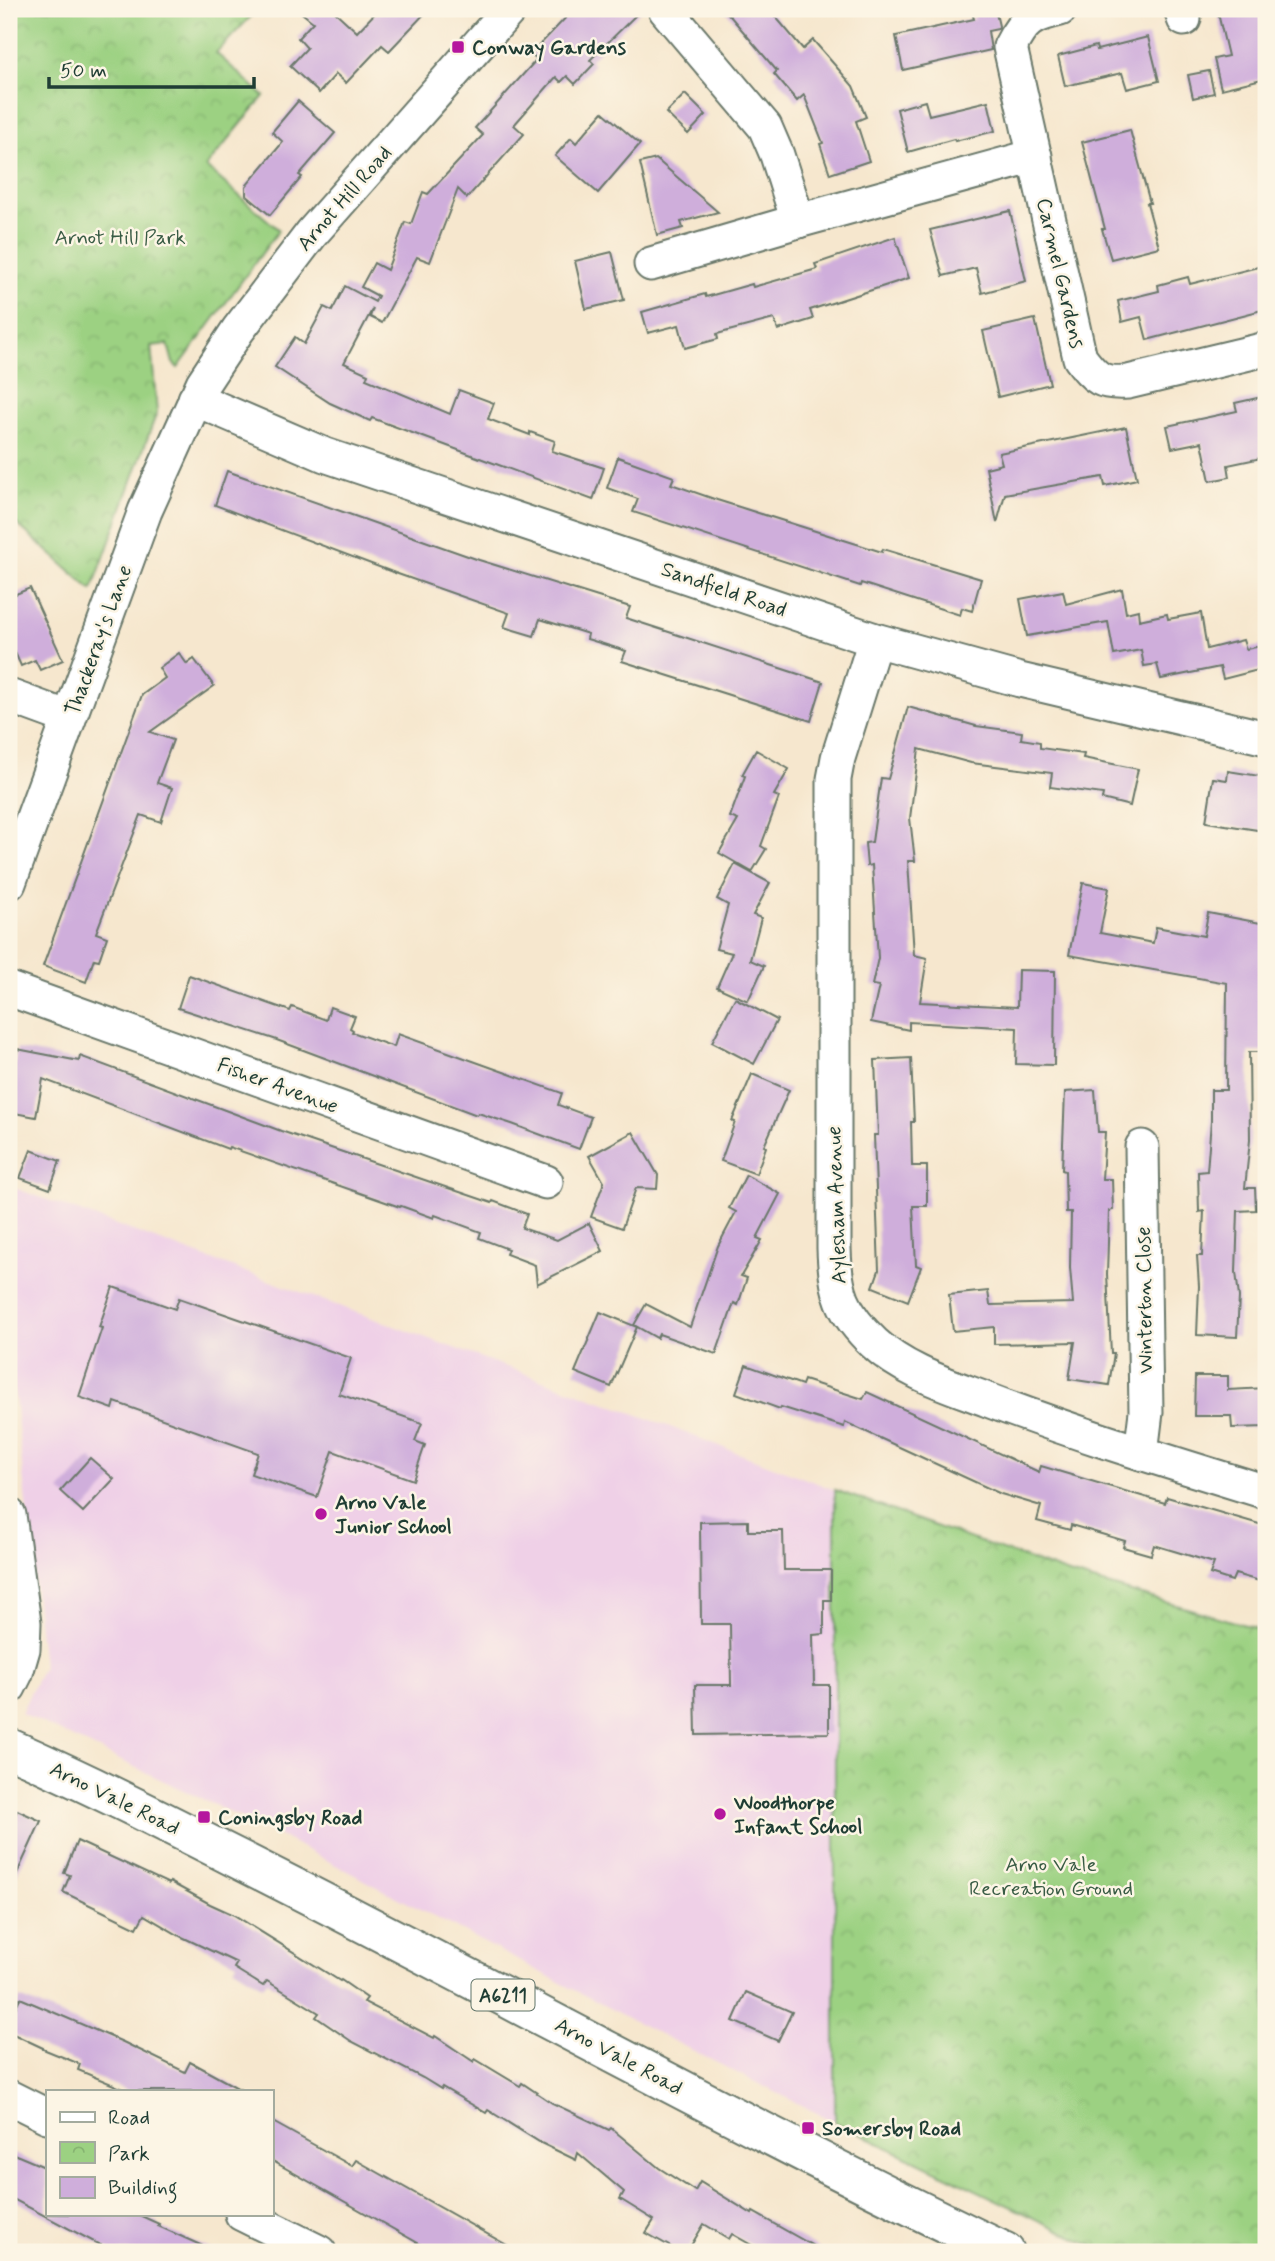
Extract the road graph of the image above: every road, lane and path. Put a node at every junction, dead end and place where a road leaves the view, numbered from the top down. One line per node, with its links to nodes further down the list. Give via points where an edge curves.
1 (510, 9): 8 (street, Arnot Hill Road, via 312,233 238,330)
2 (666, 9): 5 (street, via 765,127)
3 (1060, 9): 4 (street, Carmel Gardens, via 1028,18 1010,47)
4 (1035, 156): 5 (street); 7 (street, Carmel Gardens, via 1080,358 1092,374 1109,383 1128,382)
5 (798, 221): 6 (street)
6 (651, 264)
7 (1266, 349)
8 (195, 399): 9 (street, Sandfield Road, via 325,455); 11 (street, Thackeray's Lane, via 145,511)
9 (875, 640): 12 (street, Sandfield Road, via 1020,680); 17 (street, Aylesham Avenue, via 834,779 834,1235 839,1292 875,1344 930,1378)
10 (9, 696): 11 (street)
11 (69, 718): 13 (street, Thackeray's Lane)
12 (1266, 738)
13 (9, 883)
14 (9, 989): 16 (street, Fisher Avenue)
15 (1146, 1147): 17 (street, Winterton Close, via 1146,1412)
16 (547, 1182)
17 (1141, 1453): 18 (street, Aylesham Avenue)
18 (1266, 1492)
19 (9, 1515): 20 (street, via 24,1623 23,1649)
20 (9, 1687)
21 (9, 1748): 25 (main road, Arno Vale Road / A6211, via 289,1885)
22 (9, 2097): 23 (street)
23 (46, 2116)
24 (246, 2216): 26 (street)
25 (997, 2251)
26 (319, 2252)

